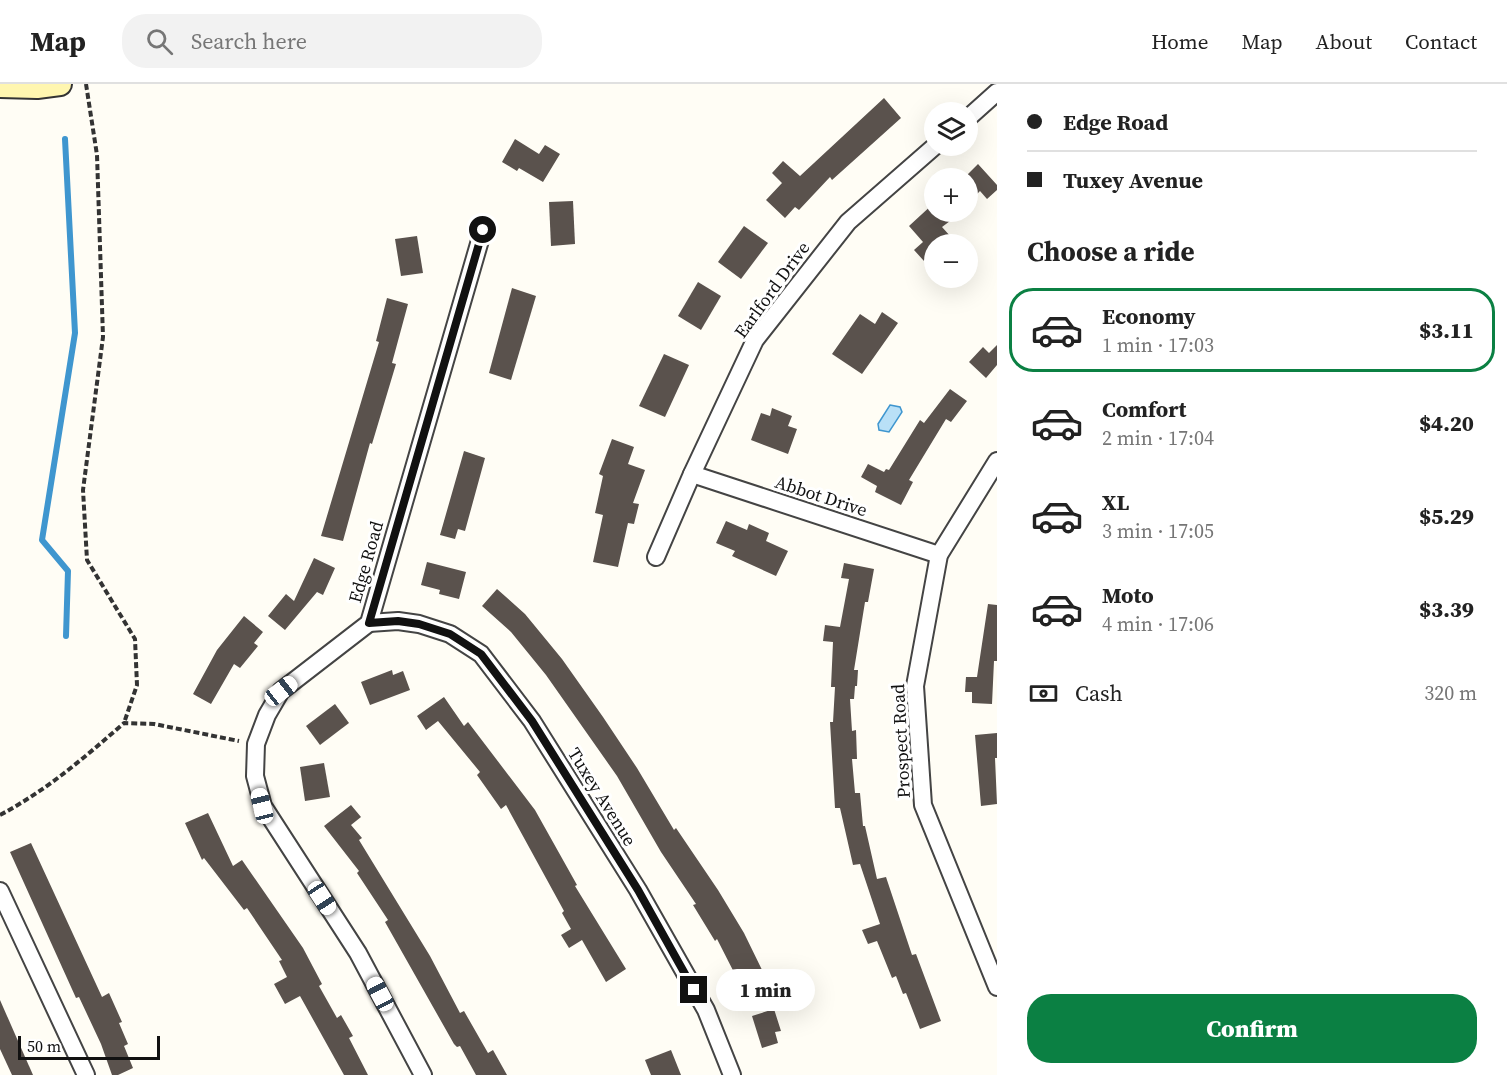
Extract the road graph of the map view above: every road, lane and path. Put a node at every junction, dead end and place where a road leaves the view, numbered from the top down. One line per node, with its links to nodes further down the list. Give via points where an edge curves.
1 (60, 84): 4 (street)
2 (86, 84): 14 (path, via 97,155 103,338 83,501 87,560 135,639 137,685)
3 (0, 86): 4 (street)
4 (36, 86)
5 (997, 92): 6 (street)
6 (978, 109)
7 (924, 156): 10 (street, Earlford Drive, via 848,222 755,340)
8 (483, 230): 13 (street, Edge Road)
9 (997, 461): 11 (street, Prospect Road)
10 (692, 474): 11 (street, Abbot Drive); 12 (street, Earlford Drive)
11 (939, 555): 18 (street, Prospect Road, via 915,686 923,805)
12 (656, 557)
13 (369, 623): 15 (street, Edge Road, via 281,691); 21 (street, Tuxey Avenue, via 419,624 450,634 481,654 532,721 638,890 706,1010)
14 (124, 723): 15 (path, via 154,724); 16 (path, via 70,771)
15 (256, 744): 20 (street, Edge Road, via 255,776 262,806 358,953)
16 (0, 815)
17 (0, 891): 19 (street)
18 (997, 987)
19 (86, 1075)
20 (423, 1075)
21 (732, 1075)

